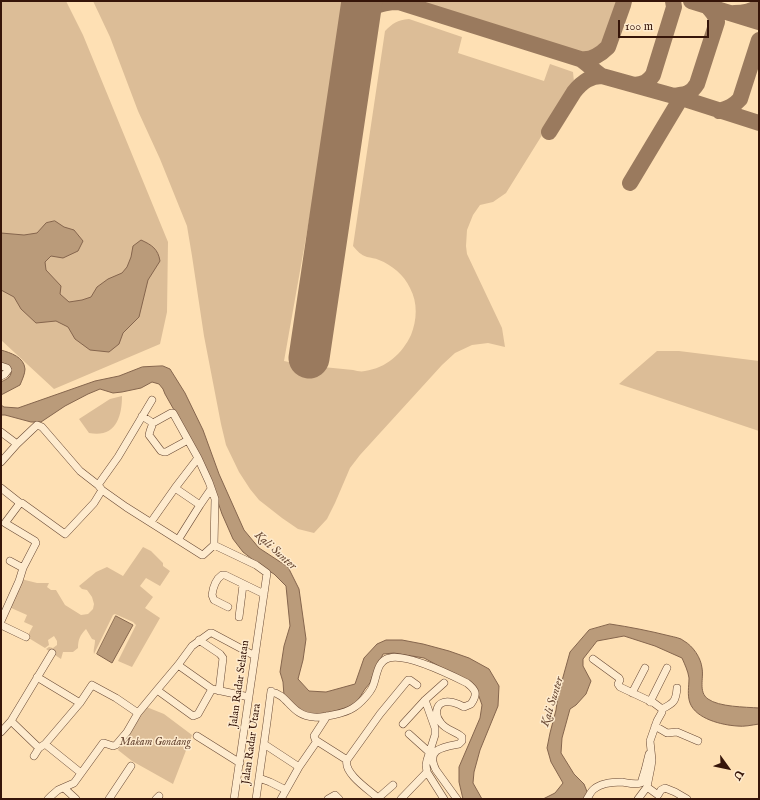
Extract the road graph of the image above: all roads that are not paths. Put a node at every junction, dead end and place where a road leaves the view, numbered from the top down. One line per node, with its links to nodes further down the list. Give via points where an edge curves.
1 (1, 366): 2 (street, via 8,370)
2 (1, 376)
3 (152, 400): 4 (street)
4 (142, 416): 5 (street); 12 (street)
5 (153, 423): 7 (street, via 171,413); 7 (street, via 149,435 161,451 166,452)
6 (1, 432): 8 (street)
7 (188, 440): 9 (street)
8 (17, 444): 10 (street); 12 (street, via 37,425 41,426 80,471)
9 (198, 458): 13 (street); 14 (street)
10 (1, 462)
11 (1, 488): 15 (street)
12 (100, 488): 15 (street, via 94,502 65,534); 17 (street)
13 (175, 488): 16 (street); 17 (street)
14 (211, 489): 16 (street); 19 (street, via 215,499)
15 (20, 503): 21 (street, via 5,523 36,543)
16 (200, 505): 18 (street)
17 (151, 522): 18 (street)
18 (178, 540): 19 (street, via 202,555)
19 (214, 545): 23 (street, Jalan Radar Selatan, via 267,573)
20 (10, 561): 21 (street)
21 (23, 568): 26 (street)
22 (244, 585): 23 (street); 24 (street, via 225,575 219,577 212,597); 25 (street)
23 (264, 594): 31 (street, Jalan Radar Selatan)
24 (228, 607)
25 (239, 617)
26 (1, 621)
27 (1, 625): 28 (street)
28 (26, 637)
29 (199, 640): 31 (street, via 212,633); 33 (street); 41 (street, via 223,658)
30 (52, 653): 36 (street)
31 (255, 656): 43 (street, Jalan Radar Selatan)
32 (593, 659): 42 (street, via 619,678 618,686)
33 (178, 665): 40 (street); 41 (street)
34 (645, 668): 42 (street)
35 (667, 668): 45 (street)
36 (37, 676): 46 (street); 50 (street)
37 (444, 683): 44 (street)
38 (417, 685): 63 (street, via 408,680)
39 (677, 688): 47 (street, via 673,704)
40 (157, 690): 41 (street, via 193,716 198,714); 48 (street)
41 (216, 690): 43 (street)
42 (632, 693): 45 (street)
43 (249, 697): 64 (street, Jalan Radar Selatan)
44 (425, 700): 51 (street); 61 (street, via 435,728)
45 (650, 702): 47 (street)
46 (80, 703): 48 (street, via 92,685); 59 (street)
47 (662, 709): 52 (street)
48 (138, 713): 68 (street, via 116,745 104,743)
49 (327, 716): 56 (street, via 314,736); 58 (street, Jalan Radar Utara, via 302,715 278,694 271,692); 86 (street, via 354,708 372,688 381,664 391,658 420,662 467,683 475,691 471,704 464,707 446,702 438,705 436,710 442,725 462,738 459,744 437,750 432,759 436,770)
50 (11, 721): 53 (street); 59 (street)
51 (403, 724)
52 (655, 726): 57 (street, via 667,733 677,732); 60 (street)
53 (1, 732)
54 (409, 734): 61 (street)
55 (197, 736): 64 (street)
56 (317, 741): 63 (street); 66 (street)
57 (698, 741)
58 (264, 744): 66 (street); 69 (street, Jalan Radar Utara)
59 (42, 746): 62 (street); 68 (street)
60 (650, 748): 71 (street, via 651,767); 87 (street, via 641,783 601,785 594,789)
61 (429, 752): 67 (street)
62 (34, 756)
63 (347, 760): 75 (street, via 350,774)
64 (240, 763): 79 (street, Jalan Radar Selatan)
65 (131, 766): 78 (street)
66 (299, 767): 73 (street)
67 (427, 772): 84 (street); 85 (street)
68 (81, 773): 72 (street, via 74,783)
69 (259, 778): 73 (street); 80 (street, Jalan Radar Utara)
70 (393, 785): 75 (street)
71 (647, 787): 74 (street); 88 (street)
72 (64, 788): 76 (street); 77 (street)
73 (286, 790): 81 (street)
74 (659, 797): 89 (street, via 661,790 665,788)
75 (377, 798)
76 (48, 799)
77 (76, 799)
78 (109, 799)
79 (234, 799)
80 (256, 799)
81 (281, 799)
82 (328, 799): 83 (street, via 335,795)
83 (339, 799)
84 (401, 799)
85 (444, 799)
86 (457, 799)
87 (587, 799)
88 (638, 799)
89 (687, 799)

